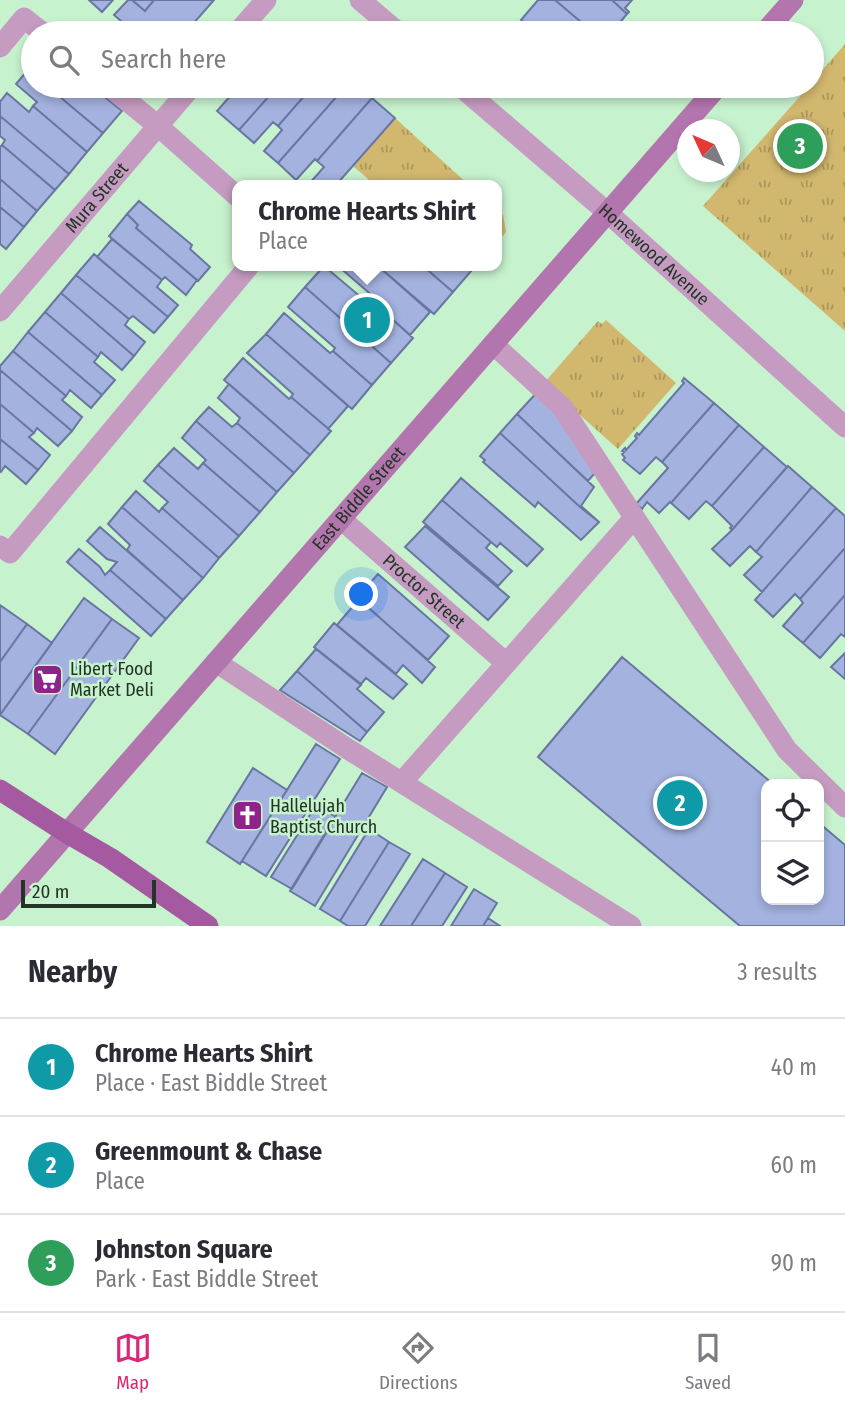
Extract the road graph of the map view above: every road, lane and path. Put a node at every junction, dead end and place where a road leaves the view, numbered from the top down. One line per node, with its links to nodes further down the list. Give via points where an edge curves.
1 (266, 0): 4 (street)
2 (360, 0): 5 (street)
3 (793, 0): 6 (main road)
4 (248, 21)
5 (384, 21)
6 (775, 21)
7 (21, 22): 8 (street)
8 (0, 47)
9 (123, 98): 13 (street)
10 (182, 98): 13 (street, Mura Street)
11 (474, 98): 15 (street, Homewood Avenue)
12 (708, 98): 15 (main road, East Biddle Street)
13 (158, 125): 14 (street); 17 (street, Mura Street)
14 (232, 192)
15 (608, 213): 18 (main road, East Biddle Street); 19 (street, Homewood Avenue)
16 (245, 271): 22 (street, via 9,554)
17 (0, 311)
18 (493, 344): 20 (street, via 562,407); 21 (main road, East Biddle Street)
19 (845, 426)
20 (634, 518): 24 (street); 27 (street, via 787,750)
21 (341, 519): 23 (main road, East Biddle Street); 24 (street, Proctor Street)
22 (0, 546)
23 (216, 662): 25 (street); 28 (main road, East Biddle Street)
24 (506, 663): 25 (street)
25 (402, 782): 31 (street)
26 (0, 790): 28 (main road)
27 (845, 807)
28 (67, 834): 29 (main road, East Biddle Street); 30 (main road)
29 (0, 910)
30 (208, 926)
31 (631, 926)

